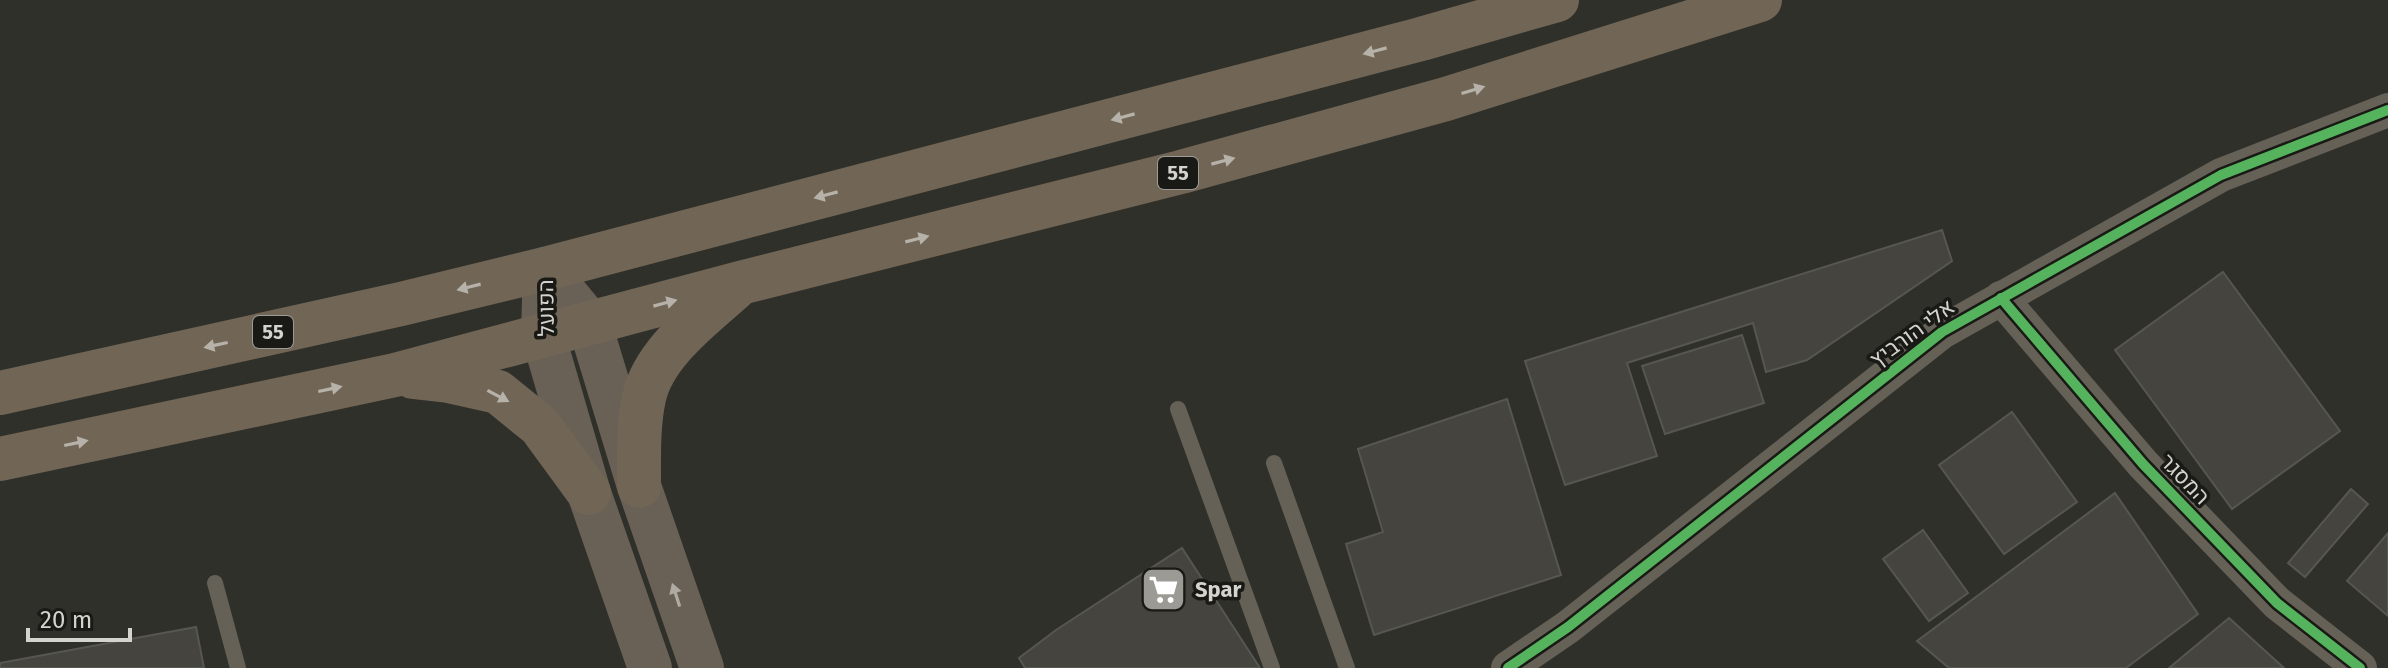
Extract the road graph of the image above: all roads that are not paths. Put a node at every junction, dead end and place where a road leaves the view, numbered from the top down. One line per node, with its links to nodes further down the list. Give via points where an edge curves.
1 (1557, 0): 4 (highway, 55, one-way to 4)
2 (1760, 0): 5 (highway, 55, one-way to 2, via 1416,107)
3 (2388, 110): 6 (street, אלי הורביץ, via 2221,175)
4 (545, 269): 7 (main road, הפועל); 8 (main road, הפועל); 10 (highway, 55, one-way to 10)
5 (740, 283): 7 (highway, 55, one-way to 5); 14 (highway, via 662,358 644,394)
6 (2001, 298): 22 (street, אלי הורביץ, via 1942,332 1568,627); 23 (street, המסגר, via 2143,464 2267,593)
7 (589, 322): 8 (highway, 55); 14 (main road, הפועל)
8 (543, 335): 9 (highway, 55); 15 (main road, הפועל)
9 (395, 375): 12 (highway, 55, one-way to 9); 15 (highway, one-way to 15, via 498,392 540,426)
10 (0, 393)
11 (1178, 409): 20 (lane)
12 (0, 459)
13 (1274, 463): 21 (lane)
14 (639, 486): 19 (main road, הפועל, one-way to 14)
15 (589, 493): 18 (main road, הפועל)
16 (215, 583): 17 (lane)
17 (238, 668)
18 (650, 668)
19 (702, 668)
20 (1272, 668)
21 (1347, 668)
22 (1508, 668)
23 (2360, 668)

